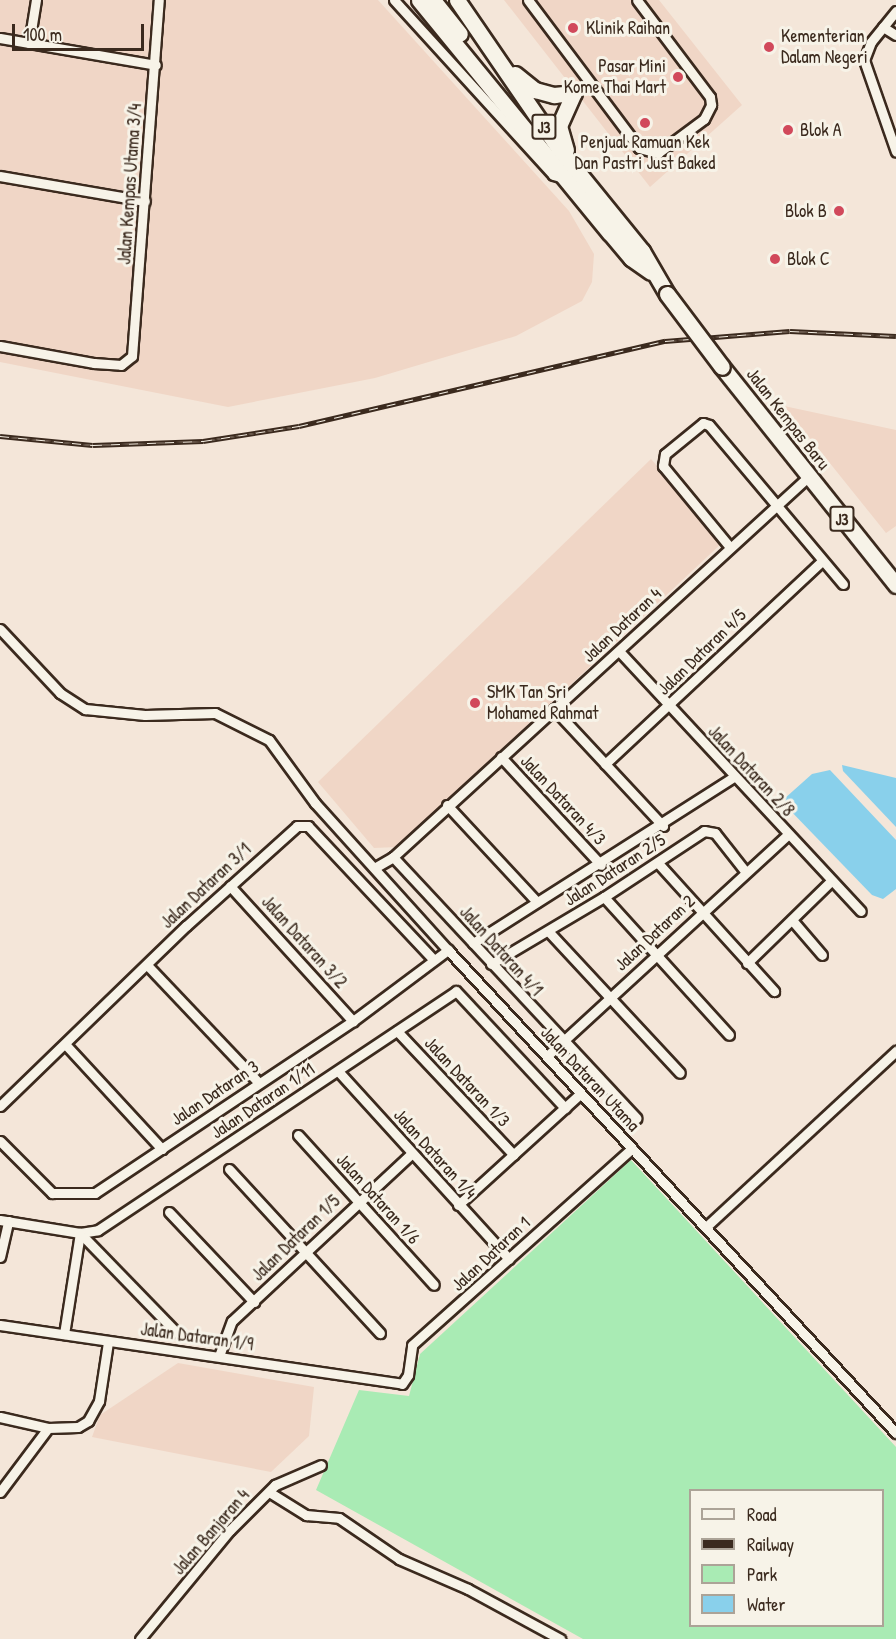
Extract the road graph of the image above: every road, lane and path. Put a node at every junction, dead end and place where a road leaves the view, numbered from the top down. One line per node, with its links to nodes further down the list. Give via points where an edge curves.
1 (36, 0): 13 (street)
2 (159, 0): 16 (street, Jalan Kempas Utama 3/4)
3 (394, 0): 21 (street, Jalan Kempas Baru, via 553,175)
4 (419, 0): 15 (main road, Jalan Kempas Baru / J3)
5 (434, 0): 15 (main road, via 462,37)
6 (457, 0): 14 (main road, Jalan Kempas Baru / J3)
7 (528, 0): 17 (street)
8 (637, 0): 17 (street, via 710,97 707,117 667,149 649,153 639,148)
9 (896, 11): 10 (street)
10 (883, 27): 11 (street); 19 (street, via 867,50 865,68)
11 (896, 35)
12 (0, 38): 13 (street)
13 (29, 43): 16 (street)
14 (499, 57): 18 (main road, via 535,90 554,95); 22 (main road, Jalan Kempas Baru / J3)
15 (467, 60): 21 (main road, Jalan Kempas Baru / J3)
16 (156, 65): 23 (street, Jalan Kempas Utama 3/4)
17 (589, 82): 18 (street)
18 (573, 93): 22 (main road, via 562,116 559,135)
19 (896, 152)
20 (0, 176): 23 (street)
21 (566, 178): 24 (main road, Jalan Kempas Baru / J3, via 631,258)
22 (593, 194): 24 (main road, Jalan Kempas Baru / J3, via 642,251)
23 (145, 201): 25 (street, Jalan Kempas Utama 3/4, via 132,356 121,365)
24 (654, 274): 26 (main road, Jalan Kempas Baru / J3, bridge)
25 (0, 346)
26 (808, 477): 27 (street, Jalan Dataran 4); 31 (main road, Jalan Kempas Baru / J3)
27 (776, 506): 28 (street, Jalan Dataran 4); 28 (street, via 708,425 694,427 665,454 663,466); 29 (street)
28 (729, 546): 33 (street, Jalan Dataran 4)
29 (821, 562): 30 (street); 34 (street, Jalan Dataran 4/5)
30 (843, 584)
31 (896, 585)
32 (0, 629): 45 (street, Jalan Dataran Utama, via 60,693 85,709 145,715 215,713 269,740 315,803)
33 (619, 651): 34 (street, Jalan Dataran 2/8); 35 (street, Jalan Dataran 4)
34 (669, 706): 37 (street, Jalan Dataran 4/5); 38 (street, Jalan Dataran 2/8)
35 (554, 709): 36 (street, Jalan Dataran 4); 37 (street)
36 (501, 758): 39 (street, Jalan Dataran 4); 44 (street, Jalan Dataran 4/3)
37 (605, 764): 40 (street)
38 (734, 777): 40 (street); 41 (street, Jalan Dataran 2/8)
39 (447, 805): 42 (street, Jalan Dataran 4); 50 (street)
40 (663, 826): 44 (street)
41 (788, 835): 46 (street, Jalan Dataran 2); 47 (street, Jalan Dataran 2/8)
42 (393, 857): 45 (street, Jalan Dataran 4); 55 (street, Jalan Dataran 4/1)
43 (658, 863): 46 (street, Jalan Dataran 2/5, via 710,831); 49 (street, Jalan Dataran 2/5); 52 (street)
44 (601, 865): 50 (street)
45 (376, 867): 56 (street, Jalan Dataran Utama)
46 (745, 871): 52 (street, Jalan Dataran 2)
47 (831, 881): 51 (street, Jalan Dataran 2/8); 53 (street)
48 (230, 886): 59 (street, Jalan Dataran 3/1, via 297,826 308,826); 62 (street, Jalan Dataran 3/1); 65 (street, Jalan Dataran 3/2)
49 (604, 897): 54 (street, Jalan Dataran 2/5); 58 (street)
50 (537, 902): 55 (street)
51 (861, 911)
52 (700, 913): 58 (street, Jalan Dataran 2); 60 (street)
53 (792, 920): 57 (street); 60 (street)
54 (549, 932): 61 (street, Jalan Dataran 2/5); 64 (street)
55 (473, 943): 61 (street, Jalan Dataran 4/1)
56 (448, 950): 59 (street, Jalan Dataran 3); 71 (street, Jalan Dataran Utama)
57 (822, 955)
58 (653, 956): 64 (street, Jalan Dataran 2); 67 (street)
59 (433, 959): 65 (street, Jalan Dataran 3)
60 (747, 963): 63 (street)
61 (490, 964): 68 (street, Jalan Dataran 4/1)
62 (148, 966): 69 (street, Jalan Dataran 3/1); 74 (street)
63 (774, 991)
64 (612, 997): 68 (street, Jalan Dataran 2); 73 (street)
65 (353, 1021): 74 (street, Jalan Dataran 3)
66 (396, 1031): 72 (street, Jalan Dataran 1/11); 77 (street, Jalan Dataran 1/11, via 452,992 459,994); 84 (street, Jalan Dataran 1/3)
67 (729, 1035)
68 (561, 1042): 71 (street, Jalan Dataran 2); 78 (street, Jalan Dataran 4/1)
69 (65, 1044): 76 (street, Jalan Dataran 3/1); 82 (street)
70 (896, 1051): 90 (street)
71 (547, 1056): 75 (street, Jalan Dataran Utama)
72 (338, 1071): 83 (street, Jalan Dataran 1/4); 91 (street, Jalan Dataran 1/11, via 98,1230)
73 (680, 1073)
74 (260, 1083): 82 (street, Jalan Dataran 3)
75 (580, 1094): 77 (street); 81 (street, Jalan Dataran Utama)
76 (0, 1106)
77 (565, 1108): 84 (street)
78 (636, 1118)
79 (298, 1135): 86 (street, Jalan Dataran 1/6)
80 (0, 1141): 82 (street, Jalan Dataran 3, via 52,1193 65,1196 95,1193)
81 (632, 1148): 90 (street, Jalan Dataran Utama); 94 (street, Jalan Dataran 1)
82 (162, 1149)
83 (411, 1155): 86 (street, Jalan Dataran 1/5); 87 (street, Jalan Dataran 1/4)
84 (514, 1155): 87 (street)
85 (229, 1169): 92 (street)
86 (359, 1201): 92 (street, Jalan Dataran 1/5); 95 (street, Jalan Dataran 1/6)
87 (458, 1205): 94 (street, Jalan Dataran 1/4)
88 (169, 1212): 96 (street)
89 (4, 1220): 91 (street); 93 (street)
90 (707, 1227): 106 (street, Jalan Dataran Utama)
91 (80, 1233): 98 (street); 100 (street)
92 (306, 1251): 96 (street, Jalan Dataran 1/5); 99 (street)
93 (0, 1257)
94 (508, 1259): 103 (street, Jalan Dataran 1, via 412,1345 407,1380)
95 (434, 1285)
96 (254, 1302): 102 (street, Jalan Dataran 1/5, via 232,1321)
97 (0, 1325): 100 (street, Jalan Dataran 1/9)
98 (176, 1332)
99 (380, 1333)
100 (64, 1334): 101 (street, Jalan Dataran 1/9)
101 (108, 1342): 102 (street, Jalan Dataran 1/9); 105 (street, via 94,1413 78,1427)
102 (219, 1356): 103 (street, Jalan Dataran 1/9)
103 (389, 1383)
104 (0, 1418): 105 (street)
105 (48, 1428): 108 (street)
106 (896, 1433)
107 (321, 1465): 109 (street, Jalan Banjaran 4)
108 (0, 1492)
109 (269, 1492): 110 (street, Jalan Banjaran 4, via 230,1530); 111 (street, via 306,1515 339,1518 399,1559)
110 (140, 1639)
111 (560, 1639)

